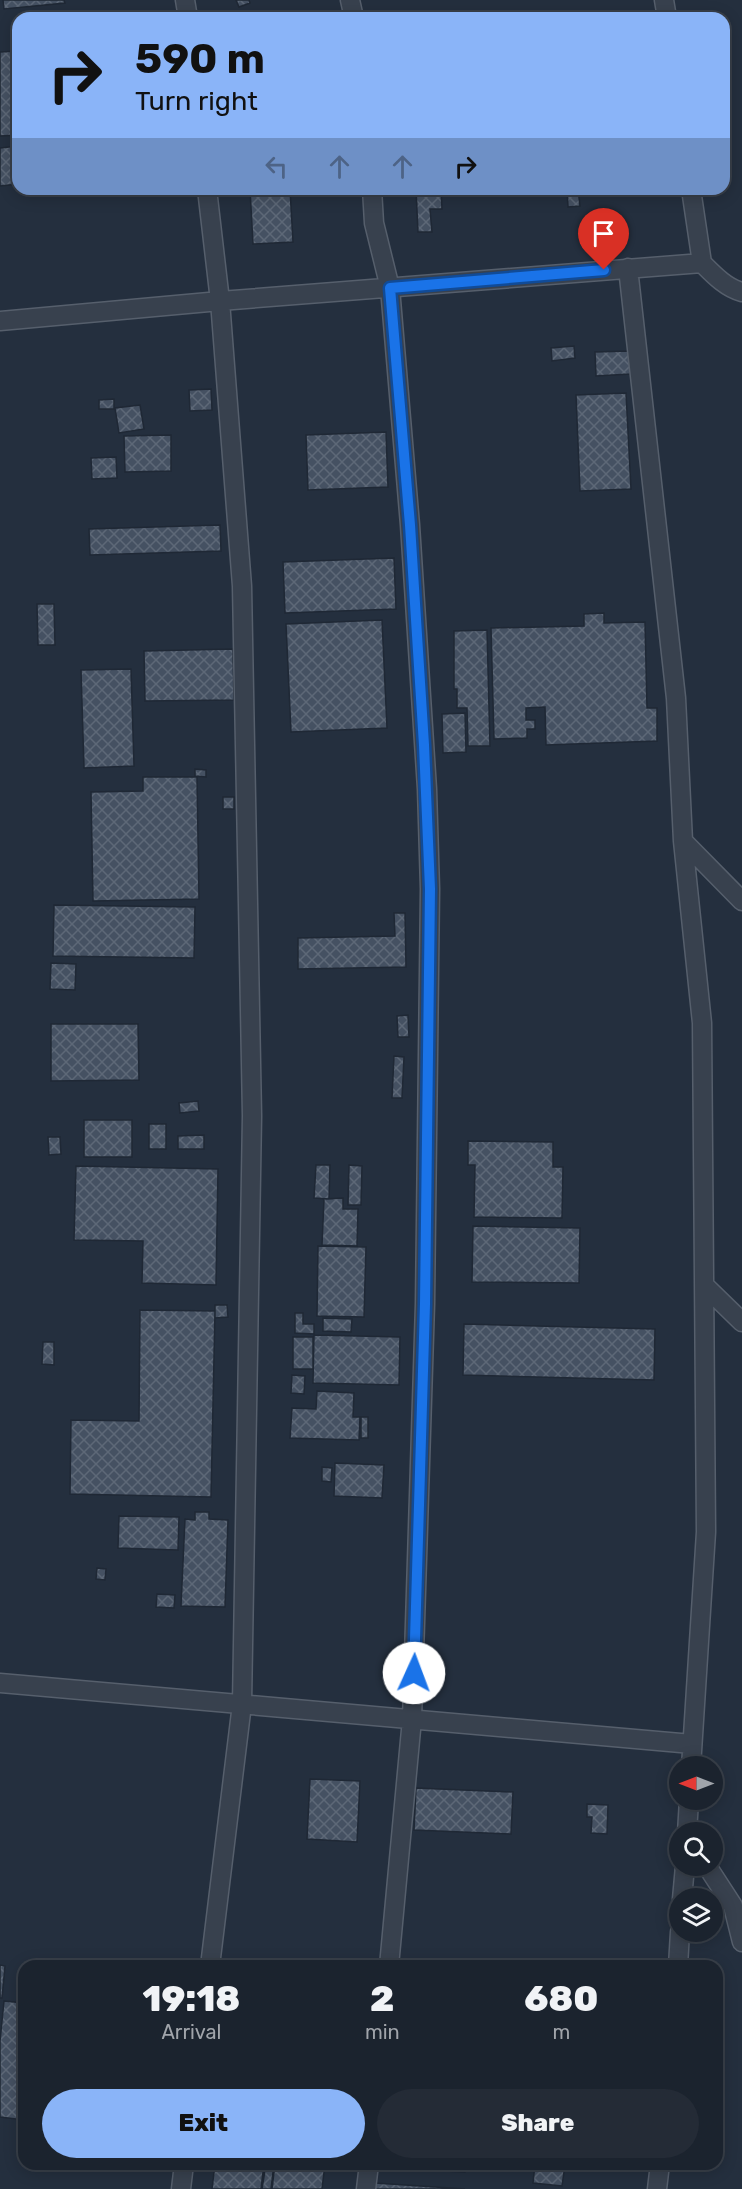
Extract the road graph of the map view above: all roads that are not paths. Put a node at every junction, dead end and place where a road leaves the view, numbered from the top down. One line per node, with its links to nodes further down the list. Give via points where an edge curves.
1 (208, 195): 8 (street)
2 (372, 195): 6 (street, via 374,223)
3 (692, 195): 4 (street)
4 (702, 263): 5 (street); 7 (street)
5 (628, 268): 6 (street); 10 (street, via 676,698)
6 (390, 288): 8 (street); 16 (street, via 410,525 430,889 425,1304)
7 (742, 292)
8 (220, 301): 9 (street); 15 (street, via 242,586 250,966 252,1116)
9 (0, 321)
10 (683, 842): 11 (street); 12 (street, via 702,1023)
11 (742, 901)
12 (704, 1285): 13 (street); 17 (street, via 706,1532)
13 (742, 1322)
14 (0, 1683): 15 (street)
15 (242, 1704): 16 (street); 22 (street)
16 (412, 1719): 17 (street); 23 (street)
17 (692, 1744): 18 (street)
18 (691, 1756)
19 (714, 1876): 20 (street, via 733,1906)
20 (742, 1941)
21 (679, 1942): 24 (street)
22 (211, 1960)
23 (390, 1960)
24 (678, 1960)
25 (183, 2170): 28 (street)
26 (368, 2170): 29 (street)
27 (659, 2170): 30 (street)
28 (180, 2189)
29 (366, 2189)
30 (657, 2189)

